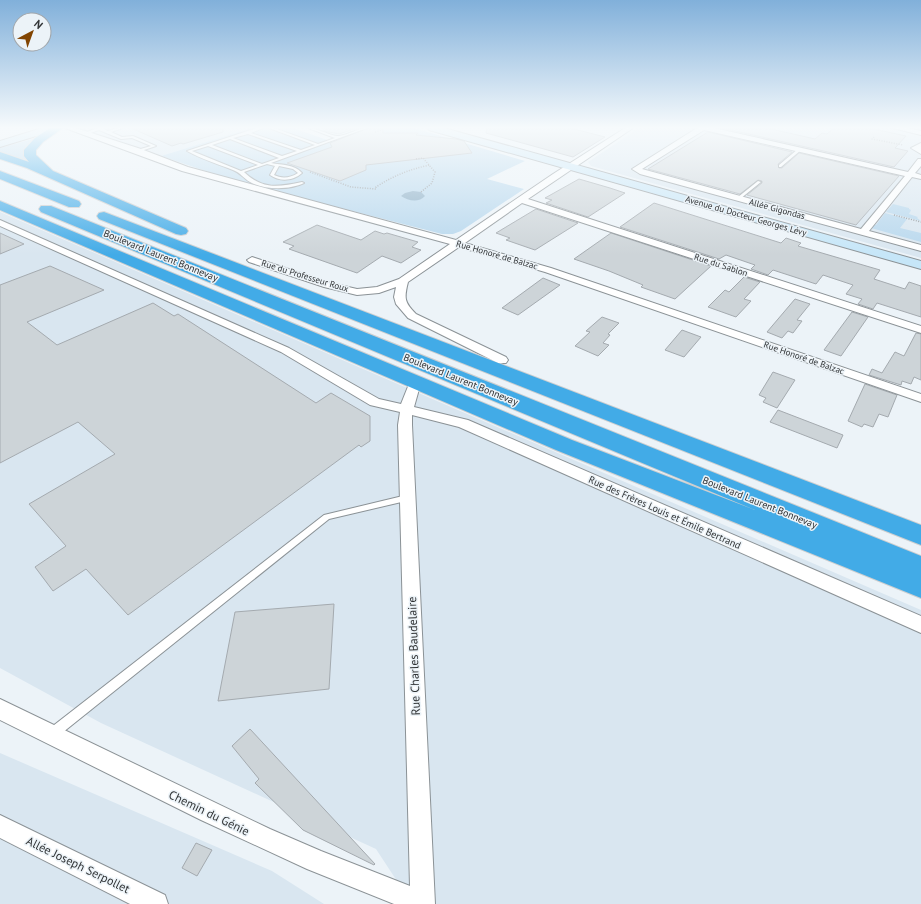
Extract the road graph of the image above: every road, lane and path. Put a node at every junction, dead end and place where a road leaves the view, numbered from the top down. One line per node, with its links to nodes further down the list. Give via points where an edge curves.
1 (18, 170): 19 (highway)
2 (41, 170): 20 (highway)
3 (47, 170): 20 (highway)
4 (189, 170): 31 (street, Rue Honoré de Balzac)
5 (237, 170): 16 (lane)
6 (246, 170): 16 (lane)
7 (275, 170): 8 (lane, via 272,175 289,178 300,173)
8 (297, 170)
9 (413, 170): 17 (path, via 397,175 376,189 351,187)
10 (434, 170): 24 (path, via 433,180)
11 (565, 170): 26 (street, Rue du Professeur Roux)
12 (581, 170): 35 (street, Avenue du Docteur Georges Lévy)
13 (638, 170): 25 (street, Allée Gigondas)
14 (892, 170): 18 (street)
15 (913, 170): 18 (street)
16 (241, 172): 23 (lane, via 252,181 263,185 278,187)
17 (310, 172)
18 (910, 174): 21 (street); 29 (street)
19 (0, 176): 44 (highway, Boulevard Laurent Bonnevay); 47 (highway, Boulevard Laurent Bonnevay, via 244,289)
20 (55, 176): 30 (highway)
21 (921, 177)
22 (759, 182): 25 (lane)
23 (302, 183)
24 (421, 192)
25 (740, 198): 29 (street, Allée Gigondas)
26 (522, 200): 31 (street, Rue du Professeur Roux); 39 (street, Rue du Sablon)
27 (0, 206): 41 (highway)
28 (0, 223): 43 (street, Rue des Frères Louis et Émile Bertrand, via 285,350 375,402)
29 (863, 232): 33 (street, Allée Gigondas)
30 (196, 237)
31 (456, 243): 38 (street, Rue du Professeur Roux); 42 (street, Rue Honoré de Balzac, via 548,270)
32 (218, 247): 36 (highway)
33 (921, 248)
34 (921, 252): 35 (street)
35 (899, 259): 37 (street, Avenue du Docteur Georges Lévy)
36 (252, 260): 38 (street, Rue du Professeur Roux, via 357,292 379,290); 40 (highway)
37 (921, 266)
38 (403, 281): 40 (street, via 399,298 403,308 412,316)
39 (921, 330)
40 (502, 360): 44 (highway)
41 (415, 382): 43 (street, Rue Charles Baudelaire); 48 (highway, via 564,445)
42 (921, 398)
43 (406, 408): 45 (street, Rue Charles Baudelaire); 49 (street, Rue des Frères Louis et Émile Bertrand, via 463,423)
44 (593, 408): 46 (highway, Boulevard Laurent Bonnevay)
45 (407, 498): 51 (lane, via 327,517); 54 (street, Rue Charles Baudelaire)
46 (921, 536)
47 (921, 568)
48 (921, 586)
49 (921, 625)
50 (0, 709): 51 (street, Chemin du Génie)
51 (51, 734): 54 (street, Chemin du Génie, via 242,829)
52 (0, 826): 53 (street, Allée Joseph Serpollet)
53 (156, 904)
54 (423, 904)

